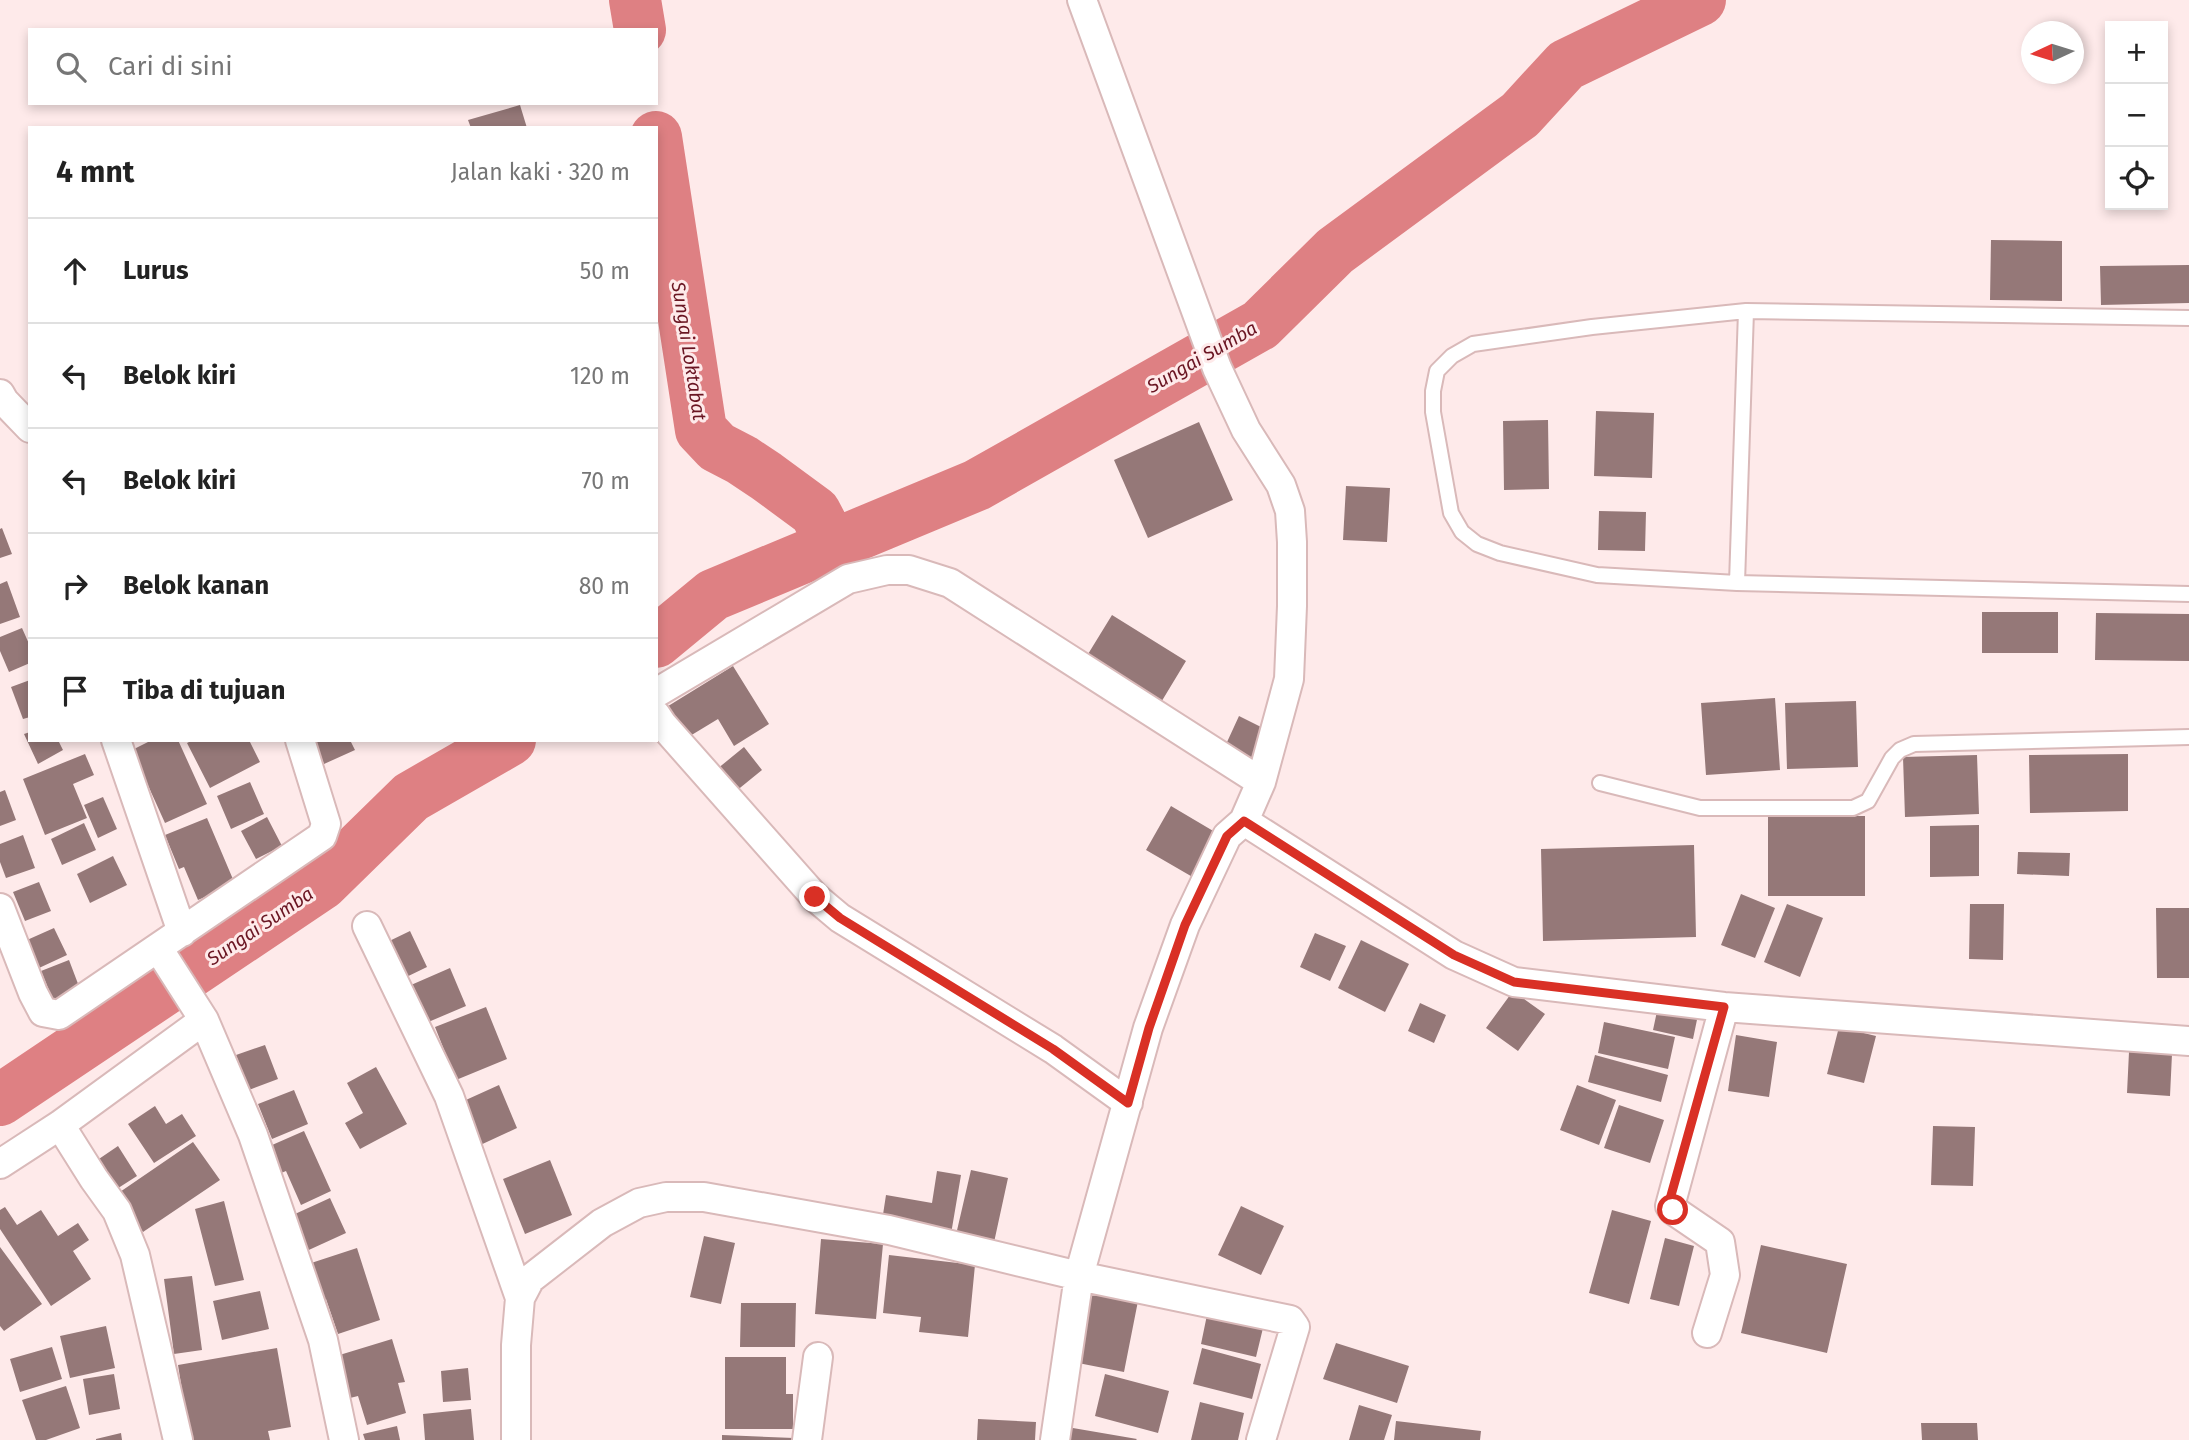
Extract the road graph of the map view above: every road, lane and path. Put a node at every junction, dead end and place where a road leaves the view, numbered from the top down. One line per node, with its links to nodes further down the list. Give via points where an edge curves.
1 (1082, 0): 13 (street, via 1217,368 1290,510 1289,678)
2 (1746, 311): 3 (lane); 6 (lane); 6 (lane, via 1472,344 1437,371 1433,391 1451,513 1477,544 1597,575)
3 (2189, 318)
4 (0, 394): 5 (street)
5 (28, 426)
6 (1737, 583): 7 (lane)
7 (2189, 594)
8 (658, 692): 13 (street, via 848,579 909,570 950,583)
9 (658, 718): 23 (street, via 815,897 840,918 1053,1049)
10 (2189, 737): 14 (lane, via 1914,744 1892,758 1868,801 1853,808 1700,808)
11 (117, 742): 18 (street)
12 (301, 742): 18 (street, via 326,824 322,836)
13 (1261, 782): 15 (street)
14 (1600, 783)
15 (1244, 821): 20 (street, via 1454,955 1495,975 1514,982); 23 (street, via 1227,836 1185,925)
16 (0, 908): 19 (street, via 43,1012 59,1015)
17 (367, 926): 27 (street, via 449,1096)
18 (182, 932): 19 (street)
19 (162, 954): 21 (street)
20 (1724, 1007): 22 (street); 28 (street, via 1670,1206 1720,1242 1725,1275)
21 (200, 1012): 24 (street); 31 (street, via 253,1135 323,1340)
22 (2189, 1041)
23 (1128, 1103): 26 (street)
24 (60, 1125): 25 (street); 30 (street, via 117,1211 135,1255)
25 (0, 1164)
26 (1079, 1276): 27 (street, via 889,1230 705,1197 666,1197 639,1203 602,1223 530,1279); 34 (street); 35 (street, via 1294,1323)
27 (520, 1298): 32 (street)
28 (1707, 1333)
29 (818, 1357): 33 (street)
30 (178, 1440)
31 (344, 1440)
32 (516, 1440)
33 (807, 1440)
34 (1055, 1440)
35 (1261, 1440)

